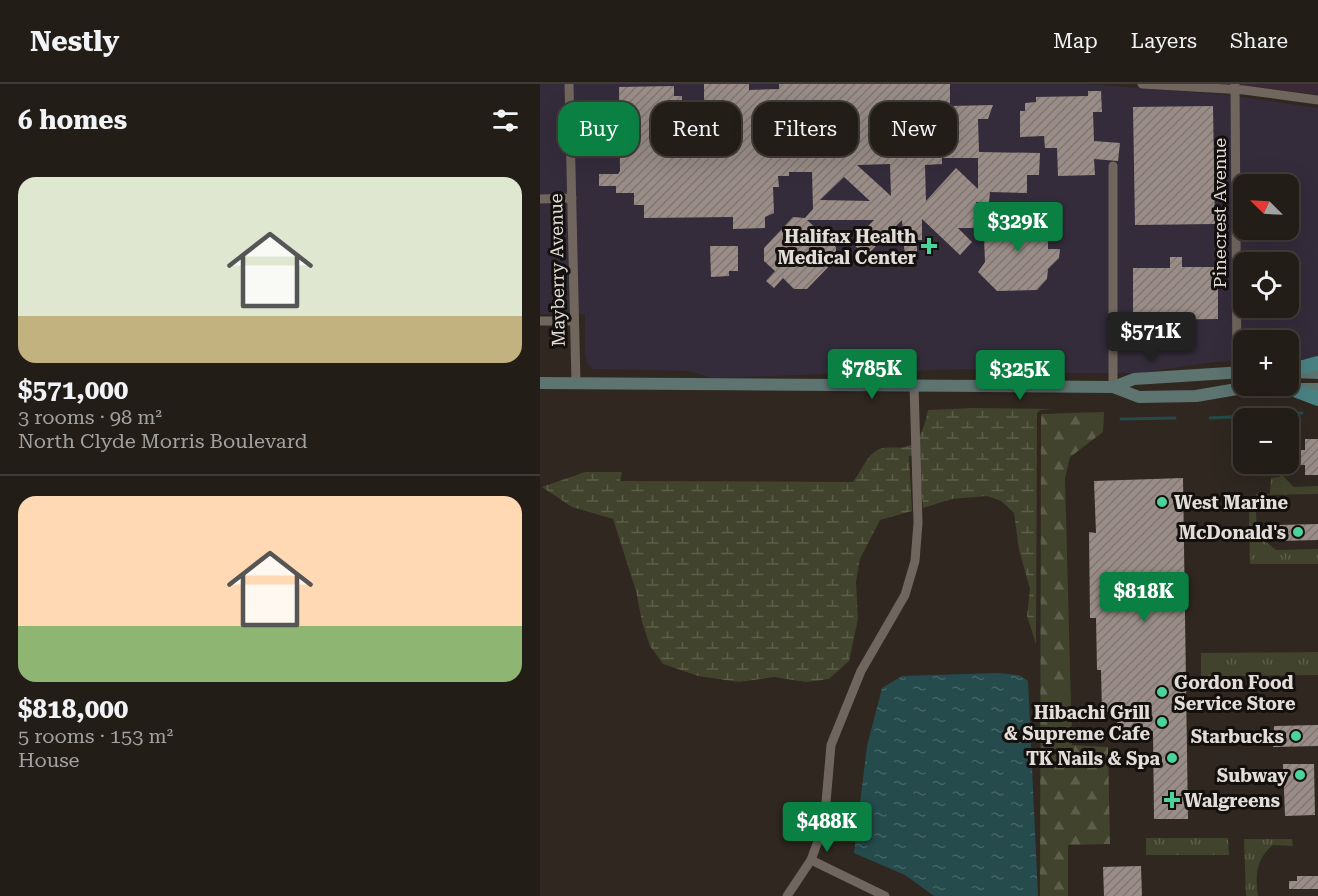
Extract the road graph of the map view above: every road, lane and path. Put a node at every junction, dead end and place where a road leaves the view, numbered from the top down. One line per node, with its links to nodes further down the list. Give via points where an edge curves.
1 (569, 84): 6 (street, Mayberry Avenue)
2 (1142, 84): 3 (street)
3 (1235, 87): 4 (street); 10 (street, Pinecrest Avenue)
4 (1318, 100)
5 (1113, 166): 19 (street)
6 (573, 198): 7 (street); 9 (street, Mayberry Avenue)
7 (540, 199)
8 (540, 321): 9 (street)
9 (574, 321): 17 (street, Mayberry Avenue)
10 (1239, 330)
11 (1318, 363): 12 (main road)
12 (1299, 368)
13 (1233, 372): 19 (main road, via 1134,379)
14 (1299, 372): 15 (main road)
15 (1318, 373)
16 (540, 383): 17 (main road)
17 (576, 383): 18 (main road)
18 (914, 385): 19 (main road); 25 (street, via 918,522 915,561 905,596 861,671 831,745 824,825)
19 (1113, 387): 22 (main road, via 1139,397 1196,396)
20 (1299, 388): 21 (main road)
21 (1318, 389)
22 (1233, 390)
23 (1299, 392): 24 (main road)
24 (1318, 399)
25 (811, 860): 26 (street); 27 (street)
26 (787, 896)
27 (885, 896)

